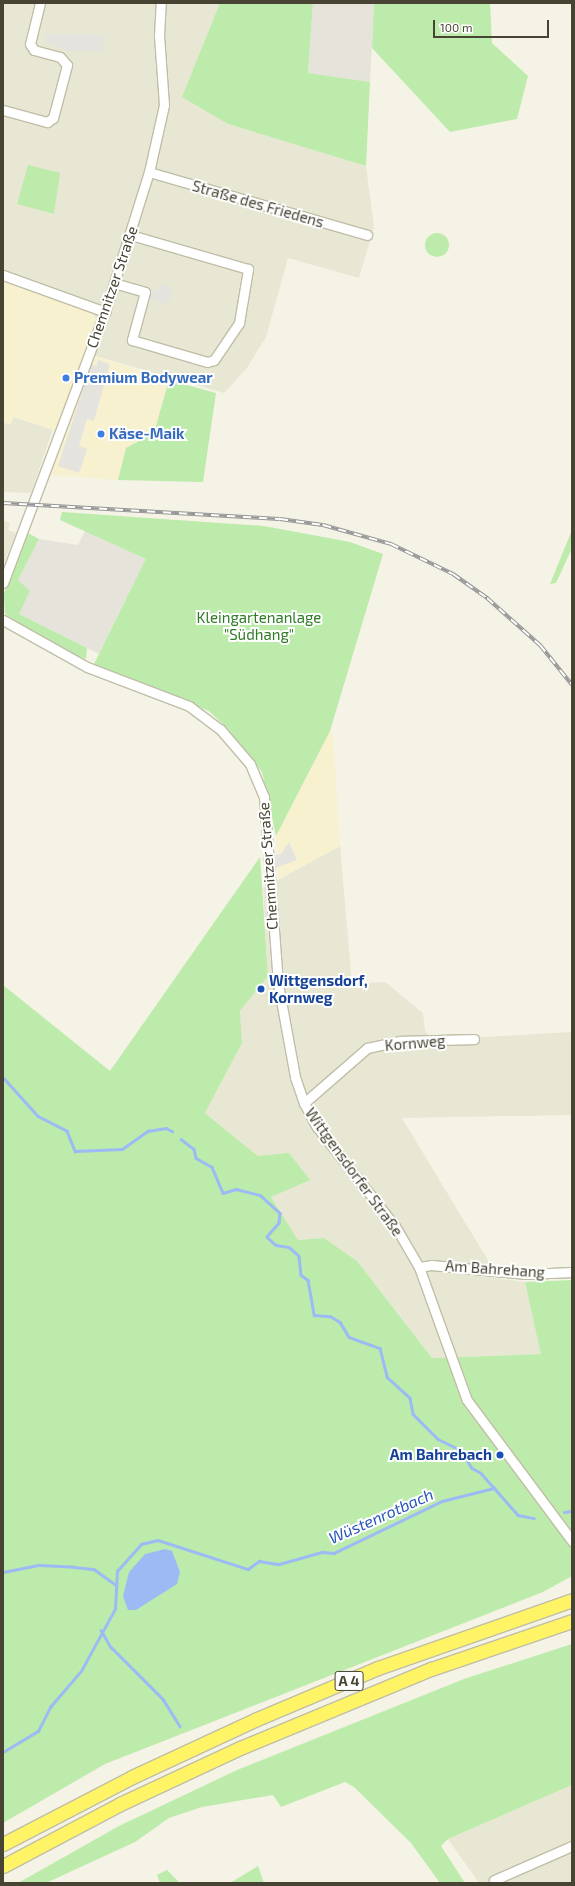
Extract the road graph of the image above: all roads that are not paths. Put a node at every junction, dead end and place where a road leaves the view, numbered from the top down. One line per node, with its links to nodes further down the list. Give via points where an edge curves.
1 (40, 3): 3 (street, via 30,44 34,50 60,57 67,65 53,118 47,122)
2 (161, 3): 4 (street, Chemnitzer Straße, via 159,36 164,105)
3 (3, 110)
4 (149, 172): 5 (street, Chemnitzer Straße); 6 (street, Straße des Friedens)
5 (131, 235): 8 (street, Chemnitzer Straße); 8 (street, via 248,268 239,323 214,360 207,362 132,340 145,292)
6 (367, 235)
7 (3, 274): 9 (street)
8 (114, 283): 9 (street, Chemnitzer Straße)
9 (105, 312): 10 (street, Chemnitzer Straße)
10 (3, 583)
11 (3, 620): 12 (street, Chemnitzer Straße, via 88,667 189,706 220,729 250,764 264,796 272,925)
12 (284, 1021): 14 (street, Wittgensdorfer Straße, via 295,1077)
13 (474, 1038): 14 (street, Kornweg, via 400,1041 366,1048)
14 (304, 1103): 15 (street, Wittgensdorfer Straße, via 317,1127 395,1226)
15 (419, 1268): 16 (street, Am Bahrehang, via 431,1265 520,1274); 17 (street, Wittgensdorfer Straße, via 467,1400)
16 (572, 1272)
17 (572, 1541)
18 (572, 1600): 20 (highway, A 4, via 385,1666 257,1719 132,1777)
19 (572, 1621): 22 (highway, A 4, via 431,1669 295,1724 179,1776)
20 (3, 1844)
21 (572, 1846): 25 (street)
22 (31, 1850): 23 (highway, A 4); 24 (highway)
23 (3, 1866)
24 (3, 1876)
25 (494, 1880)

